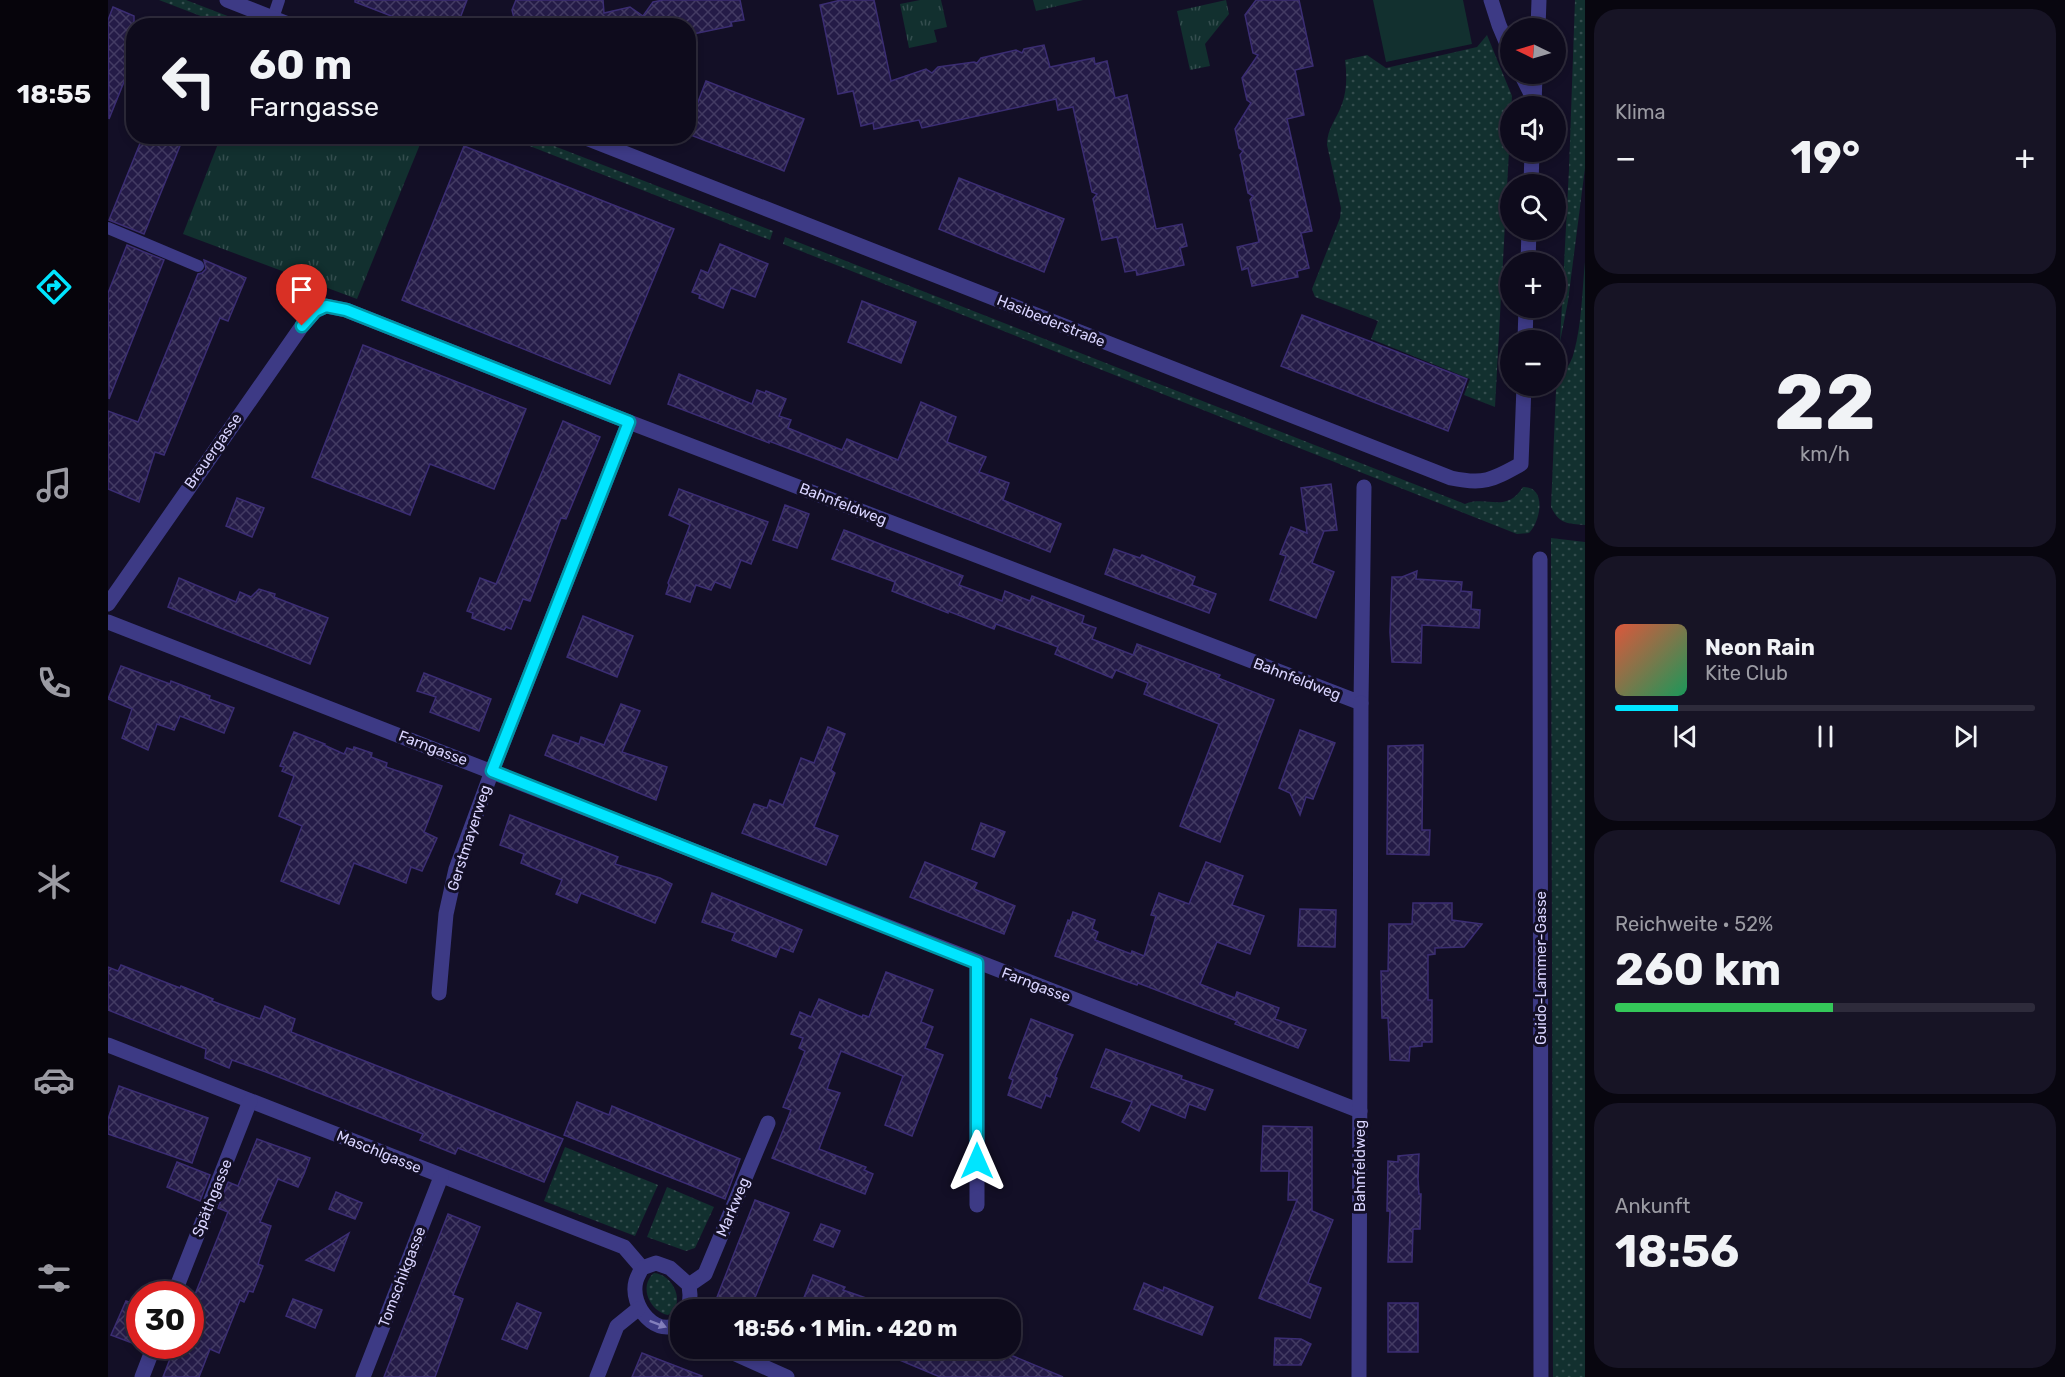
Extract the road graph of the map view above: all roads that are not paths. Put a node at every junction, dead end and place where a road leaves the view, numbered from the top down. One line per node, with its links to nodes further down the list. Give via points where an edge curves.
1 (227, 0): 5 (street)
2 (279, 0): 5 (lane)
3 (1491, 0): 7 (street)
4 (1539, 0): 6 (street)
5 (273, 18)
6 (1538, 18)
7 (1500, 28)
8 (601, 144): 12 (street, Hasibederstraße, via 1451,478 1474,483 1498,477 1521,464)
9 (108, 228): 10 (lane)
10 (198, 266)
11 (326, 306): 13 (street, Bahnfeldweg); 16 (street, Breuergasse, via 315,311 302,326)
12 (1524, 396)
13 (629, 422): 18 (street, Bahnfeldweg); 19 (street, Gerstmayerweg)
14 (1364, 487): 18 (street, Bahnfeldweg)
15 (1540, 559): 41 (street, Guido-Lammer-Gasse)
16 (108, 604)
17 (108, 622): 19 (street, Farngasse)
18 (1361, 703): 24 (street, Bahnfeldweg)
19 (492, 771): 20 (street, Farngasse); 21 (street, Gerstmayerweg, via 456,869 446,914)
20 (977, 963): 24 (street, Farngasse); 27 (street)
21 (439, 993)
22 (108, 1045): 23 (street, Maschlgasse)
23 (250, 1101): 26 (street, Maschlgasse); 29 (street, Späthgasse)
24 (1360, 1111): 40 (street, Bahnfeldweg)
25 (768, 1123): 30 (street, Markweg, via 705,1274)
26 (441, 1177): 28 (street, Maschlgasse, via 624,1247); 37 (street, Tomschikgasse)
27 (977, 1205)
28 (642, 1268): 30 (street, via 656,1263 670,1268); 32 (street, via 635,1283)
29 (179, 1281)
30 (689, 1285): 31 (street)
31 (690, 1299)
32 (638, 1309): 33 (street, one-way to 33, via 648,1320); 38 (street, via 617,1326)
33 (670, 1328)
34 (149, 1359): 36 (street)
35 (747, 1359): 39 (street)
36 (142, 1377)
37 (363, 1377)
38 (597, 1377)
39 (787, 1377)
40 (1359, 1377)
41 (1541, 1377)

